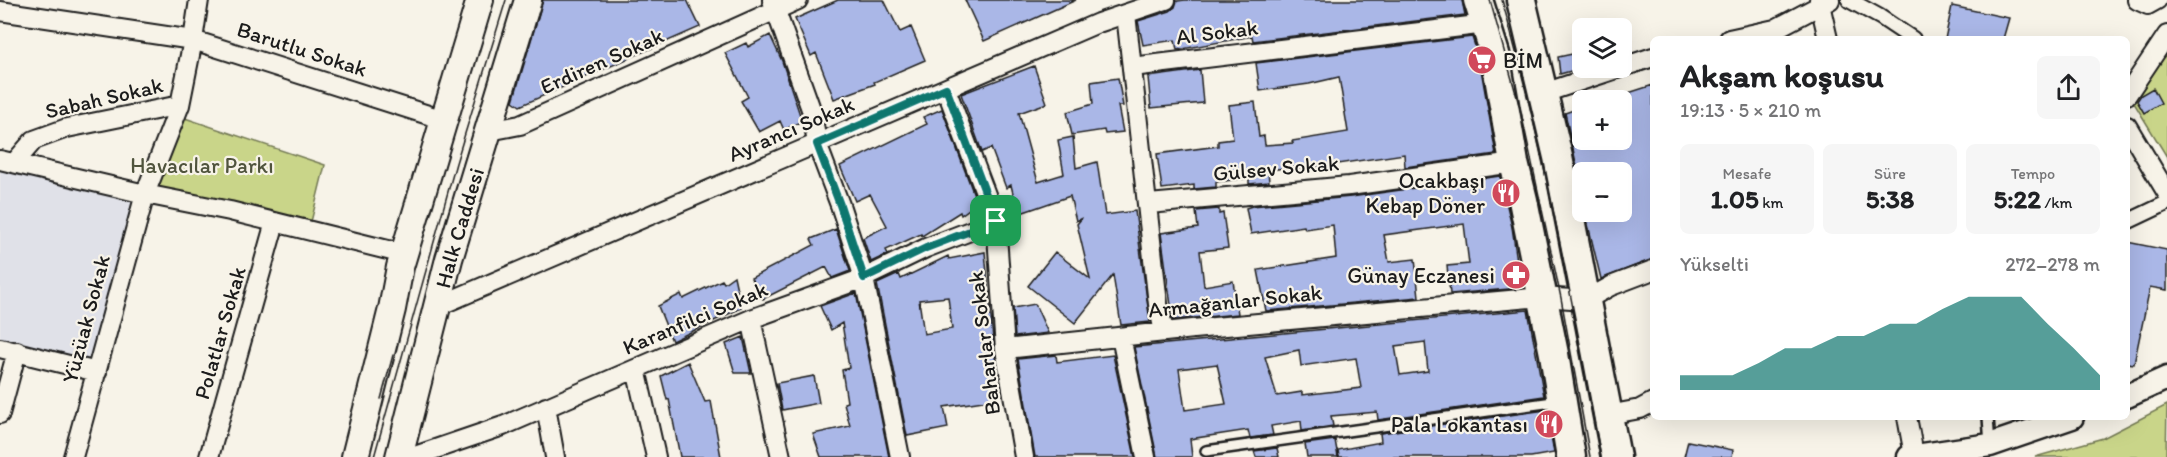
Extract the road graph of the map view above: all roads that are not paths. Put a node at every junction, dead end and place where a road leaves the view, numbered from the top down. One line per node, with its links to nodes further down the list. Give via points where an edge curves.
1 (199, 0): 20 (street, Yüzüak Sokak)
2 (480, 0): 27 (main road, Halk Caddesi)
3 (528, 0): 28 (main road, Halk Caddesi)
4 (798, 0): 11 (street, Erdiren Sokak)
5 (1166, 0): 14 (street, Ayrancı Sokak)
6 (1521, 0): 25 (main road)
7 (1849, 0): 19 (street)
8 (2137, 0): 9 (street, via 2148,5)
9 (2157, 0)
10 (1823, 2): 15 (street); 18 (street)
11 (775, 5): 28 (street, Erdiren Sokak, via 520,124); 30 (street, via 812,111)
12 (0, 11): 20 (street, Barutlu Sokak)
13 (1482, 12): 22 (street, Al Sokak); 32 (main road, via 1495,54)
14 (1126, 14): 22 (street); 23 (street, Ayrancı Sokak)
15 (1776, 34): 17 (street)
16 (2167, 35): 24 (street)
17 (1757, 36)
18 (1828, 36)
19 (1909, 36)
20 (193, 40): 26 (street, Yüzüak Sokak); 27 (street, Barutlu Sokak)
21 (1650, 58): 25 (street)
22 (1132, 67): 36 (street)
23 (946, 88): 30 (street, Ayrancı Sokak); 37 (street, Baharlar Sokak)
24 (2130, 90)
25 (1544, 93): 44 (main road)
26 (180, 105): 31 (street, Sabah Sokak, via 67,128 34,140); 34 (street, Yüzüak Sokak)
27 (444, 120): 40 (main road, Halk Caddesi)
28 (489, 131): 45 (main road, Halk Caddesi)
29 (2130, 131): 33 (street)
30 (817, 144): 42 (street); 45 (street, Ayrancı Sokak)
31 (7, 161): 34 (street)
32 (1514, 163): 36 (street, Gülsev Sokak, via 1349,186); 43 (main road)
33 (2167, 193)
34 (145, 194): 39 (street); 52 (street, Yüzüak Sokak)
35 (2167, 203): 38 (street)
36 (1149, 204): 47 (street)
37 (996, 221): 42 (street, Karanfilci Sokak); 50 (street, Baharlar Sokak)
38 (2130, 221)
39 (276, 222): 40 (street); 68 (street, Polatlar Sokak)
40 (404, 254): 69 (main road, Halk Caddesi)
41 (1650, 271): 44 (street)
42 (864, 278): 46 (street, Karanfilci Sokak); 75 (street)
43 (1542, 297): 44 (street, Armağanlar Sokak); 47 (street, Armağanlar Sokak); 55 (main road)
44 (1586, 300): 59 (main road)
45 (436, 307): 70 (main road, Halk Caddesi)
46 (751, 319): 51 (street, Karanfilci Sokak); 74 (street)
47 (1164, 332): 48 (street, Armağanlar Sokak)
48 (1120, 337): 50 (street, Armağanlar Sokak); 77 (street)
49 (8, 349): 52 (street); 58 (street)
50 (1005, 349): 76 (street, Baharlar Sokak)
51 (636, 369): 57 (street, Karanfilci Sokak); 73 (street)
52 (97, 372): 67 (street, Yüzüak Sokak)
53 (2167, 378): 54 (street)
54 (2130, 395)
55 (1562, 401): 65 (lane); 78 (main road)
56 (1650, 404): 59 (street)
57 (546, 408): 64 (street, Karanfilci Sokak); 72 (street)
58 (0, 414)
59 (1608, 415): 79 (main road)
60 (1907, 420): 66 (street)
61 (1988, 420): 63 (lane)
62 (2063, 420): 63 (street)
63 (1990, 445): 66 (street)
64 (461, 449): 71 (street, Karanfilci Sokak)
65 (1206, 451)
66 (1911, 456)
67 (73, 457)
68 (209, 457)
69 (355, 457)
70 (399, 457)
71 (412, 457)
72 (555, 457)
73 (656, 457)
74 (781, 457)
75 (900, 457)
76 (1024, 457)
77 (1146, 457)
78 (1571, 457)
79 (1616, 457)

